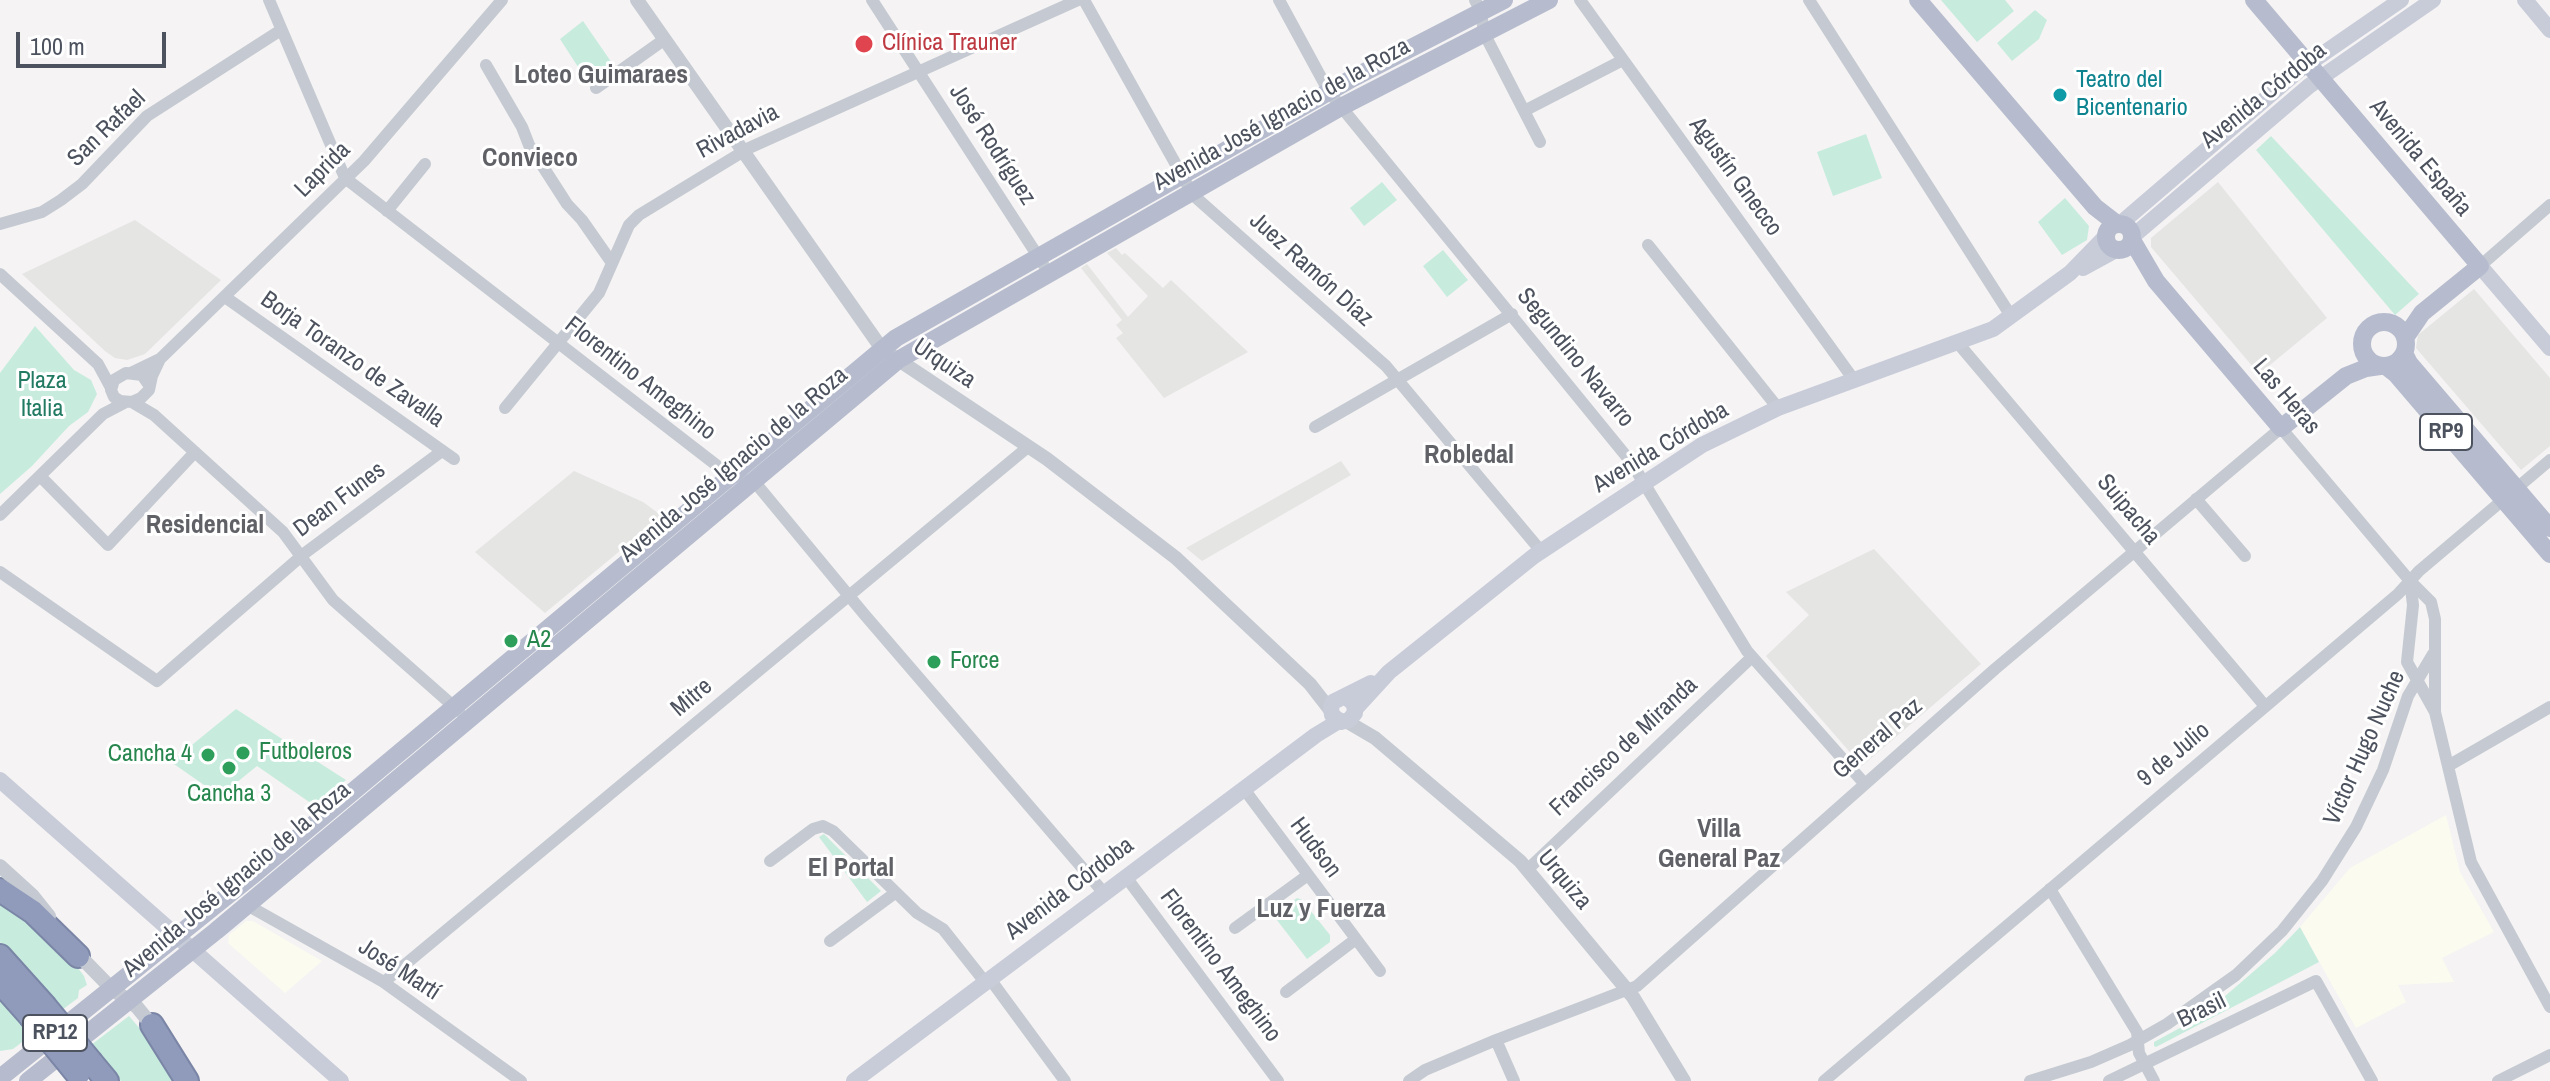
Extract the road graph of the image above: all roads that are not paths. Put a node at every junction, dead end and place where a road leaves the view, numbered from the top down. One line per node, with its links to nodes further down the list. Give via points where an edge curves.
1 (269, 0): 18 (street, Florentino Ameghino)
2 (502, 0): 32 (street, Laprida)
3 (637, 0): 21 (street, Urquiza)
4 (872, 0): 25 (street, José Rodríguez)
5 (1081, 0): 25 (street, Rivadavia); 33 (street, Juez Ramón Díaz)
6 (1279, 0): 27 (street, Segundino Navarro)
7 (1504, 0): 17 (main road, Avenida José Ignacio de la Roza)
8 (1518, 0): 20 (main road, via 1498,13)
9 (1549, 0): 20 (main road, Avenida José Ignacio de la Roza)
10 (1580, 0): 22 (street, Agustín Gnecco)
11 (1809, 0): 46 (street)
12 (1918, 0): 37 (main road, Las Heras)
13 (2254, 0): 24 (main road, Avenida España)
14 (2401, 0): 24 (main road, Avenida Córdoba)
15 (2433, 0): 24 (main road, Avenida Córdoba)
16 (2525, 0): 19 (main road)
17 (1478, 6): 20 (street); 27 (main road, Avenida José Ignacio de la Roza)
18 (281, 30): 32 (street, Florentino Ameghino); 36 (street, San Rafael, via 147,116 61,200 42,212)
19 (2550, 30)
20 (1484, 33): 27 (main road, Avenida José Ignacio de la Roza); 28 (street)
21 (665, 39): 26 (street); 30 (street, Urquiza)
22 (1623, 60): 28 (street); 60 (street, Agustín Gnecco)
23 (486, 65): 39 (street, via 529,145)
24 (2314, 71): 37 (main road, Avenida Córdoba); 41 (main road, Avenida España)
25 (918, 72): 30 (street, Rivadavia); 40 (street, José Rodríguez)
26 (596, 88)
27 (1335, 100): 33 (main road, Avenida José Ignacio de la Roza, via 1244,140); 33 (main road, Avenida José Ignacio de la Roza, via 1293,125 1273,145); 45 (street, Segundino Navarro)
28 (1524, 111): 29 (street)
29 (1540, 142)
30 (743, 151): 39 (street, Rivadavia, via 639,215); 53 (street, Urquiza)
31 (425, 164): 35 (street)
32 (346, 179): 35 (street, Florentino Ameghino); 43 (street, Laprida)
33 (1186, 184): 40 (main road, Avenida José Ignacio de la Roza); 59 (street, Juez Ramón Díaz)
34 (2550, 205): 41 (street)
35 (387, 211): 49 (street, Florentino Ameghino)
36 (0, 224)
37 (2121, 235): 46 (main road, Avenida Córdoba, via 2089,266 2070,273); 69 (main road, Las Heras)
38 (1648, 245): 65 (street)
39 (612, 263): 49 (street, Rivadavia, via 599,293)
40 (1044, 265): 53 (main road, Avenida José Ignacio de la Roza); 53 (main road, Avenida José Ignacio de la Roza, via 958,303 945,320)
41 (2480, 266): 44 (main road); 52 (main road, Avenida España)
42 (2, 280): 55 (street)
43 (225, 297): 54 (street, Laprida); 71 (street, Borja Toranzo de Zavalla)
44 (2422, 313): 47 (main road); 50 (main road)
45 (1512, 314): 59 (street); 78 (street, Segundino Navarro)
46 (2011, 316): 48 (main road, Avenida Córdoba)
47 (2389, 323): 50 (main road, RP9, via 2397,327); 51 (main road, via 2368,328)
48 (1957, 342): 60 (main road, Avenida Córdoba); 84 (street, Suipacha)
49 (558, 343): 64 (street, Rivadavia); 75 (street, Florentino Ameghino)
50 (2405, 346): 56 (main road, via 2397,363); 79 (main road, RP9, via 2409,363)
51 (2362, 348): 56 (main road, RP9, via 2368,361); 58 (main road, General Paz)
52 (2550, 348)
53 (890, 355): 70 (street, Urquiza); 75 (main road, Avenida José Ignacio de la Roza); 77 (main road, Avenida José Ignacio de la Roza)
54 (160, 359): 57 (street, Laprida); 61 (street, Laprida)
55 (98, 364): 57 (street); 62 (street)
56 (2383, 366): 58 (main road, General Paz); 79 (main road, RP9, via 2394,371)
57 (129, 373): 61 (street, via 142,375); 62 (street, via 114,380)
58 (2346, 376): 69 (main road, General Paz)
59 (1398, 380): 68 (street); 83 (street, Juez Ramón Díaz)
60 (1854, 380): 65 (main road, Avenida Córdoba)
61 (149, 389): 63 (street); 67 (street)
62 (111, 390): 63 (street, via 117,400); 66 (street)
63 (129, 402): 66 (street); 67 (street)
64 (505, 408)
65 (1778, 408): 78 (main road, Avenida Córdoba, via 1702,445)
66 (103, 414): 76 (street)
67 (156, 416): 72 (street)
68 (1315, 427)
69 (2281, 428): 80 (street, General Paz); 89 (street, Las Heras)
70 (1028, 447): 90 (street, Mitre); 96 (street, Urquiza, via 1176,558)
71 (442, 451): 73 (street, Borja Toranzo de Zavalla); 86 (street, Dean Funes)
72 (195, 452): 76 (street, via 108,545); 86 (street, via 283,532)
73 (454, 459)
74 (2550, 460): 79 (street, 9 de Julio)
75 (732, 475): 77 (street, Florentino Ameghino); 98 (main road, Avenida José Ignacio de la Roza)
76 (40, 476): 81 (street)
77 (751, 483): 90 (street, Florentino Ameghino); 98 (main road, Avenida José Ignacio de la Roza)
78 (1644, 484): 83 (main road, Avenida Córdoba); 92 (street, Segundino Navarro)
79 (2510, 494): 82 (main road, RP9); 85 (main road, RP9); 89 (street, 9 de Julio)
80 (2196, 499): 84 (street, General Paz); 87 (street)
81 (0, 515)
82 (2550, 528)
83 (1541, 551): 96 (main road, Avenida Córdoba)
84 (2134, 551): 94 (street, Suipacha); 101 (street, General Paz)
85 (2550, 554)
86 (301, 556): 88 (street, Dean Funes, via 157,681); 98 (street, via 333,600)
87 (2245, 556)
88 (0, 572)
89 (2410, 581): 91 (street, Las Heras, via 2433,606); 93 (street, Las Heras, via 2407,662); 94 (street, 9 de Julio)
90 (849, 596): 111 (street, Florentino Ameghino); 123 (street, Mitre)
91 (2433, 651): 93 (street, Víctor Hugo Nuche); 97 (street, Las Heras)
92 (1752, 657): 101 (street, Segundino Navarro); 105 (street, Francisco de Miranda)
93 (2417, 682): 97 (street, Las Heras); 132 (street, Víctor Hugo Nuche, via 2366,808 2309,898 2236,975)
94 (2265, 706): 108 (street, 9 de Julio)
95 (2550, 707): 99 (street)
96 (1343, 710): 102 (main road, Avenida Córdoba); 105 (street, Urquiza)
97 (2435, 712): 99 (street, Las Heras)
98 (461, 713): 112 (main road, Avenida José Ignacio de la Roza); 114 (main road, Avenida José Ignacio de la Roza)
99 (2448, 766): 128 (street, Las Heras, via 2471,862)
100 (0, 780): 114 (main road)
101 (1864, 783): 125 (street, General Paz, via 1637,986)
102 (1244, 789): 106 (street, Hudson); 107 (main road, Avenida Córdoba)
103 (770, 861): 110 (street, via 823,826)
104 (0, 866): 119 (street, via 42,907)
105 (1527, 870): 125 (street, Urquiza)
106 (1308, 875): 113 (street); 115 (street, Hudson)
107 (1126, 877): 111 (main road, Avenida Córdoba); 145 (street, Florentino Ameghino)
108 (2050, 889): 132 (street); 149 (street, 9 de Julio)
109 (0, 890): 119 (highway, via 33,912)
110 (895, 893): 116 (street); 121 (street, via 943,929)
111 (1104, 893): 121 (main road, Avenida Córdoba)
112 (247, 905): 117 (main road, Avenida José Ignacio de la Roza); 123 (street, José Martí)
113 (1235, 928)
114 (177, 936): 117 (main road); 124 (main road, Avenida José Ignacio de la Roza)
115 (1356, 939): 120 (street, Hudson); 126 (street)
116 (830, 941)
117 (193, 950): 127 (main road, Avenida José Ignacio de la Roza); 141 (main road)
118 (0, 956): 129 (highway)
119 (78, 956): 124 (street)
120 (1380, 971)
121 (988, 981): 143 (main road, Avenida Córdoba); 144 (street)
122 (0, 982): 129 (highway)
123 (384, 982): 142 (street, José Martí)
124 (111, 988): 127 (street); 136 (main road, Avenida José Ignacio de la Roza / RP12)
125 (1626, 990): 131 (street, General Paz); 148 (street, Urquiza)
126 (1286, 992)
127 (129, 1001): 130 (street); 137 (main road, Avenida José Ignacio de la Roza / RP12)
128 (2550, 1007)
129 (37, 1011): 135 (highway, bridge)
130 (152, 1025): 139 (highway); 140 (street)
131 (1496, 1040): 146 (street, General Paz); 147 (street)
132 (2138, 1041): 134 (street); 150 (street, Víctor Hugo Nuche)
133 (2550, 1055): 154 (street)
134 (2144, 1063): 151 (street, Brasil); 152 (street); 153 (street, Brasil, via 2316,981)
135 (85, 1073): 138 (highway)
136 (0, 1078)
137 (28, 1081)
138 (107, 1081)
139 (187, 1081)
140 (200, 1081)
141 (341, 1081)
142 (521, 1081)
143 (854, 1081)
144 (1065, 1081)
145 (1278, 1081)
146 (1409, 1081)
147 (1514, 1081)
148 (1684, 1081)
149 (1824, 1081)
150 (2030, 1081)
151 (2109, 1081)
152 (2154, 1081)
153 (2372, 1081)
154 (2498, 1081)

